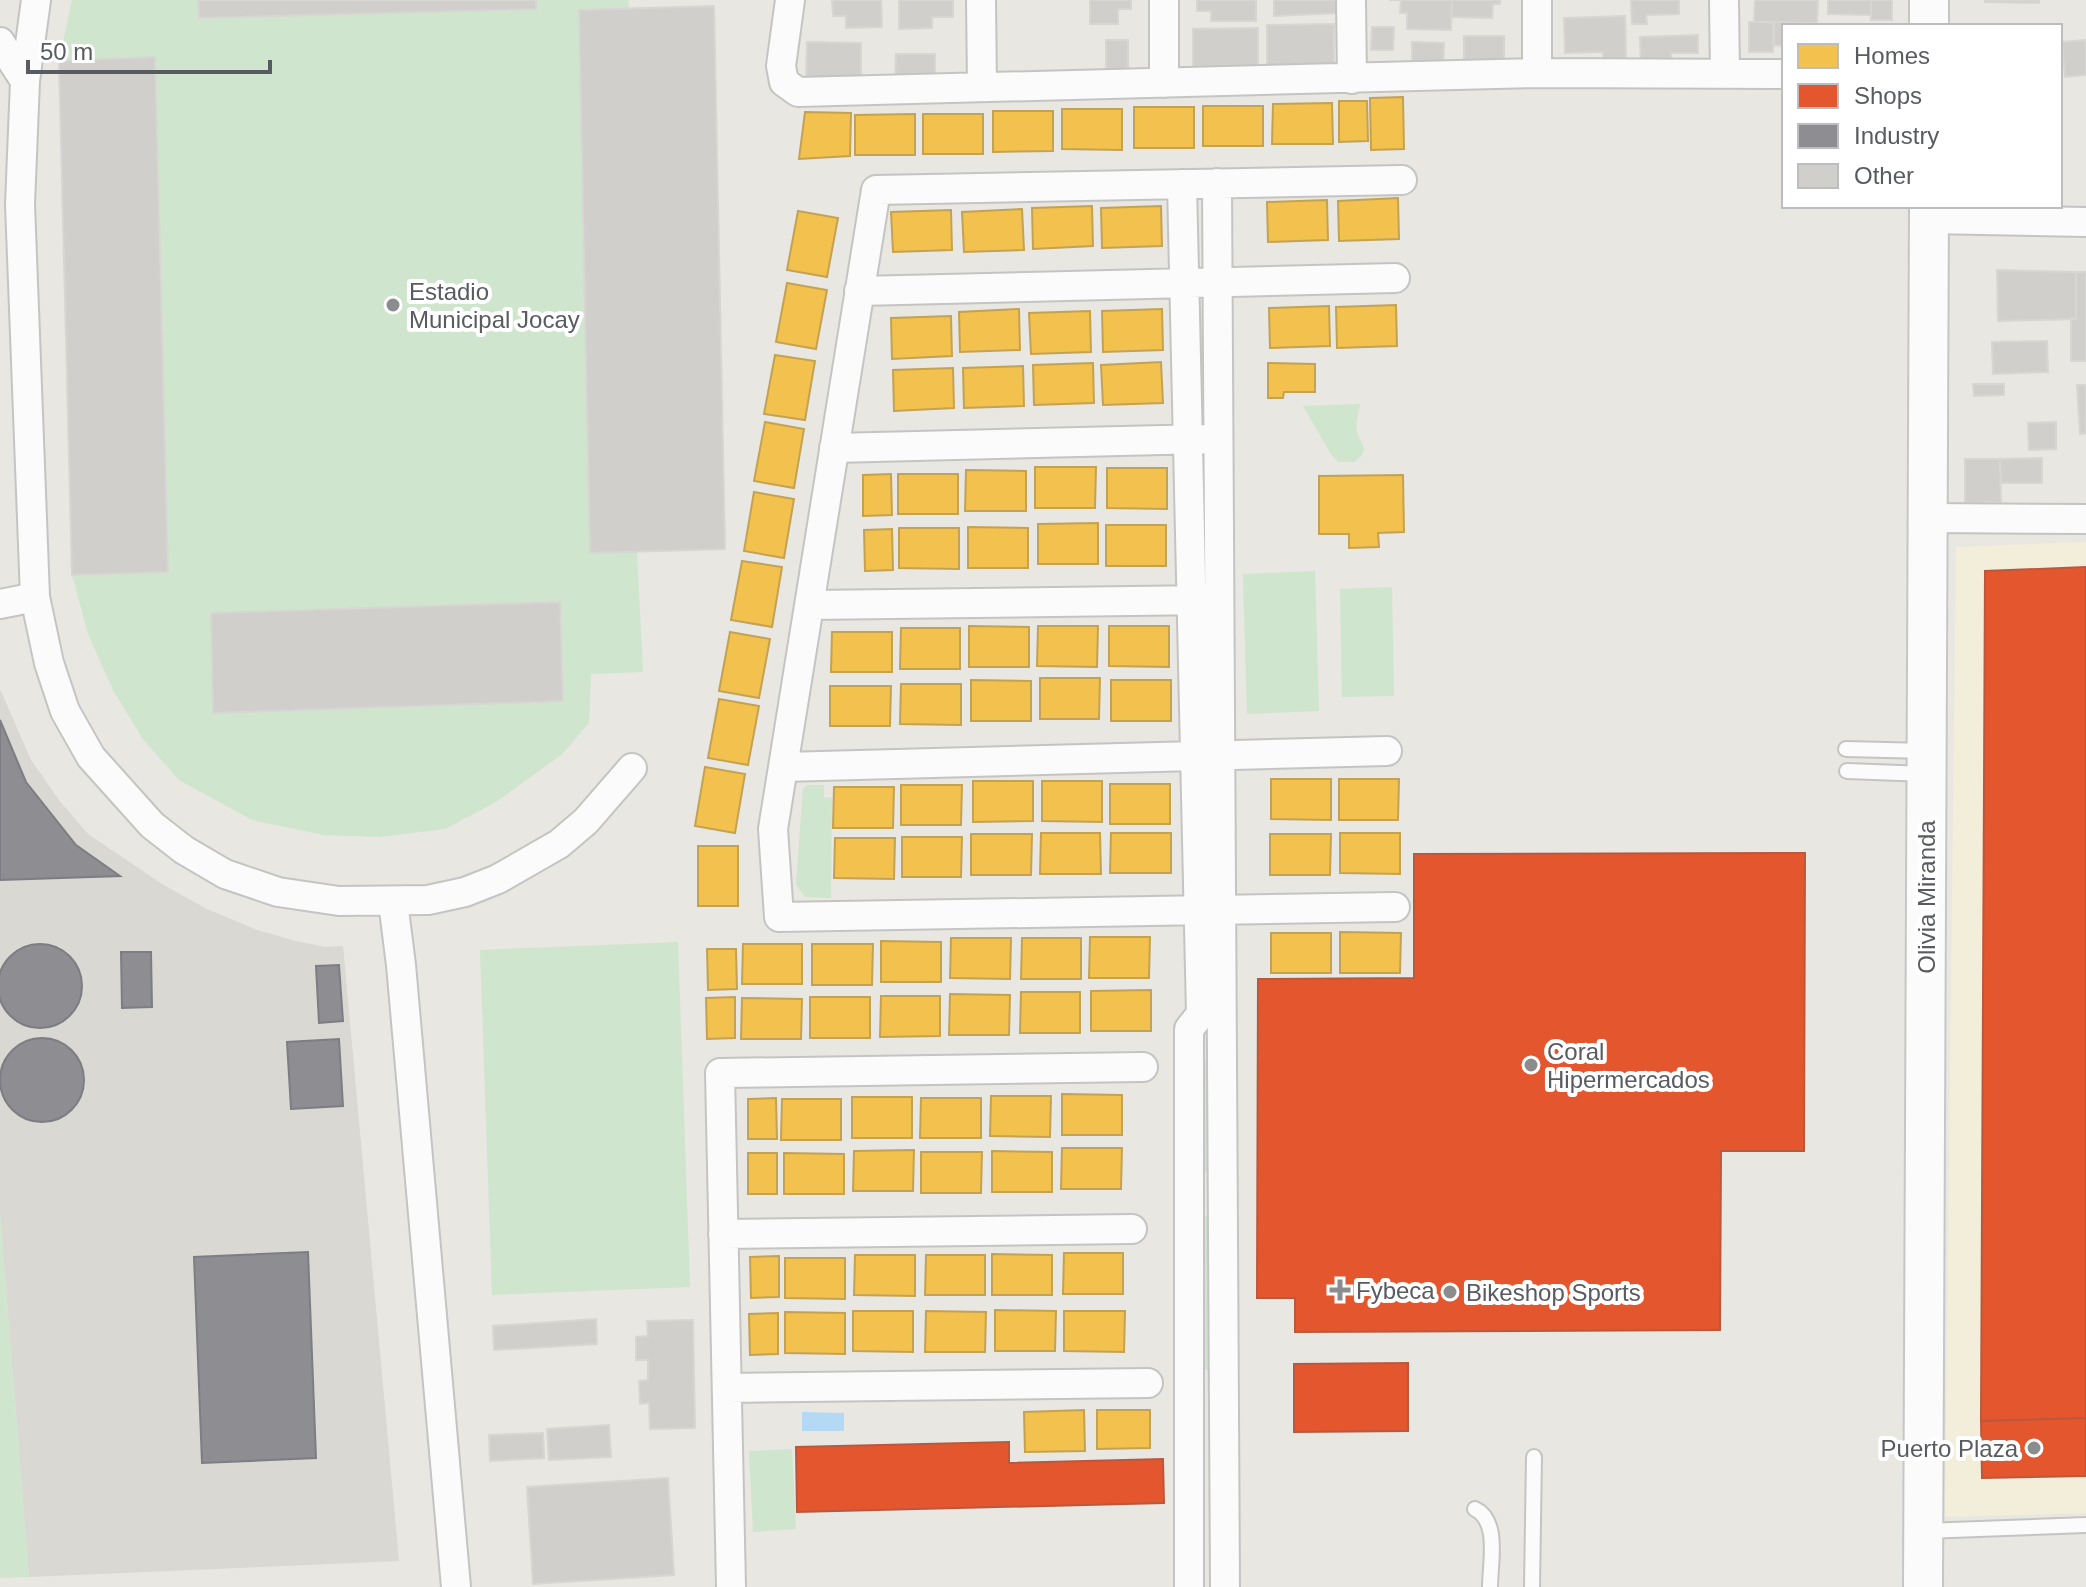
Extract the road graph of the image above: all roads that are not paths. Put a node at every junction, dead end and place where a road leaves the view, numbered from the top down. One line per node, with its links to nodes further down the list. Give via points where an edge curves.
1 (36, 0): 15 (street)
2 (790, 0): 17 (street, via 781,66 784,82 798,92)
3 (981, 0): 17 (street)
4 (1164, 0): 16 (street)
5 (1351, 0): 14 (street)
6 (1537, 0): 11 (street)
7 (1724, 0): 12 (street)
8 (1929, 0): 9 (street)
9 (1929, 24)
10 (0, 42): 15 (street)
11 (1537, 73): 12 (street); 14 (street)
12 (1725, 74): 13 (street)
13 (1782, 74)
14 (1352, 79): 16 (street)
15 (25, 81): 21 (street)
16 (1164, 83): 17 (street)
17 (982, 86)
18 (1402, 180): 19 (street)
19 (1217, 183): 20 (street); 26 (street)
20 (1182, 184): 25 (street); 27 (street, via 876,190)
21 (10, 206): 33 (street)
22 (1929, 212): 23 (street); 31 (street, Olivia Miranda)
23 (2086, 222)
24 (1395, 278): 26 (street)
25 (1184, 281): 26 (street); 27 (street); 29 (street)
26 (1217, 281): 28 (street)
27 (859, 291): 30 (street)
28 (1218, 438): 29 (street); 34 (street)
29 (1188, 440): 30 (street); 34 (street)
30 (834, 448): 36 (street)
31 (1929, 518): 32 (street); 40 (street, Olivia Miranda)
32 (2086, 519)
33 (35, 597): 35 (street); 44 (street, via 65,711 91,757 152,825 225,874 278,892)
34 (1205, 600): 36 (street); 39 (street)
35 (0, 604)
36 (809, 605): 41 (street)
37 (1846, 749): 40 (lane)
38 (1387, 751): 39 (street)
39 (1207, 756): 41 (street); 46 (street)
40 (1927, 762): 43 (lane); 59 (street, Olivia Miranda)
41 (783, 767): 46 (street, via 773,829 779,917)
42 (632, 768): 44 (street, via 586,821 529,863 465,892)
43 (1847, 771)
44 (393, 902): 60 (street)
45 (1395, 907): 46 (street)
46 (1209, 910): 48 (street); 49 (street, via 1201,1014 1189,1029)
47 (1143, 1067): 51 (street, via 720,1073)
48 (1222, 1192): 49 (street); 52 (street)
49 (1189, 1194): 53 (street)
50 (1132, 1229): 51 (street)
51 (723, 1234): 55 (street)
52 (1223, 1379): 53 (street); 63 (street)
53 (1189, 1380): 62 (street)
54 (1148, 1383): 55 (street)
55 (728, 1388): 61 (street)
56 (1534, 1457): 65 (lane)
57 (1475, 1509): 64 (lane, via 1490,1524)
58 (2086, 1525): 59 (lane)
59 (1923, 1531): 66 (street, Olivia Miranda)
60 (456, 1587)
61 (731, 1587)
62 (1189, 1587)
63 (1225, 1587)
64 (1490, 1587)
65 (1532, 1587)
66 (1923, 1587)

